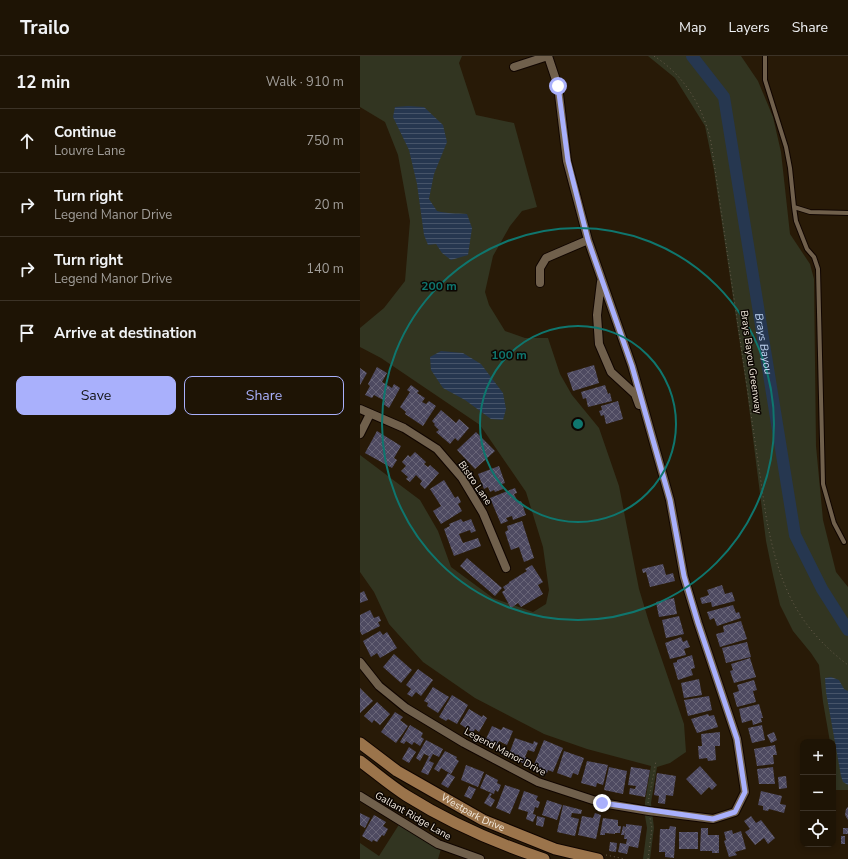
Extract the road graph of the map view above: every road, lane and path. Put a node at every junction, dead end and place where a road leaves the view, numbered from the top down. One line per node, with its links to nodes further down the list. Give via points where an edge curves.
1 (548, 56): 4 (street); 7 (street, via 558,86 568,161)
2 (654, 56): 17 (path, Brays Bayou Greenway, via 675,72 690,92 701,110 712,142 766,516 778,570 806,624)
3 (765, 56): 5 (lane, via 765,80 786,147)
4 (514, 67)
5 (794, 207): 6 (lane, via 810,212); 14 (lane, via 796,222 818,269 823,484 834,523)
6 (848, 213)
7 (588, 240): 8 (street); 9 (street, via 546,258 540,268)
8 (601, 280): 12 (street); 12 (street, via 597,315 599,344 611,372 635,394)
9 (540, 283)
10 (360, 409): 11 (street, Bistro Lane)
11 (370, 414): 13 (street); 15 (street, Bistro Lane, via 404,428 437,449 462,478 484,513)
12 (650, 425): 22 (street, Legend Manor Drive, via 670,500 684,576 737,739 745,792 735,812 713,819)
13 (361, 429)
14 (844, 542)
15 (506, 568)
16 (360, 662): 22 (street, Legend Manor Drive, via 379,686 406,708 538,782 602,803)
17 (848, 665)
18 (360, 743): 23 (main road, Westpark Drive, via 397,772 482,820 556,849)
19 (360, 761): 25 (main road, Westpark Drive, via 406,796 454,823)
20 (656, 761): 22 (path, via 648,802)
21 (360, 796): 24 (street, Gallant Ridge Lane, via 438,844)
22 (649, 811): 27 (path, via 652,828)
23 (602, 857): 26 (path)
24 (480, 859)
25 (544, 859)
26 (625, 859)
27 (648, 859)

